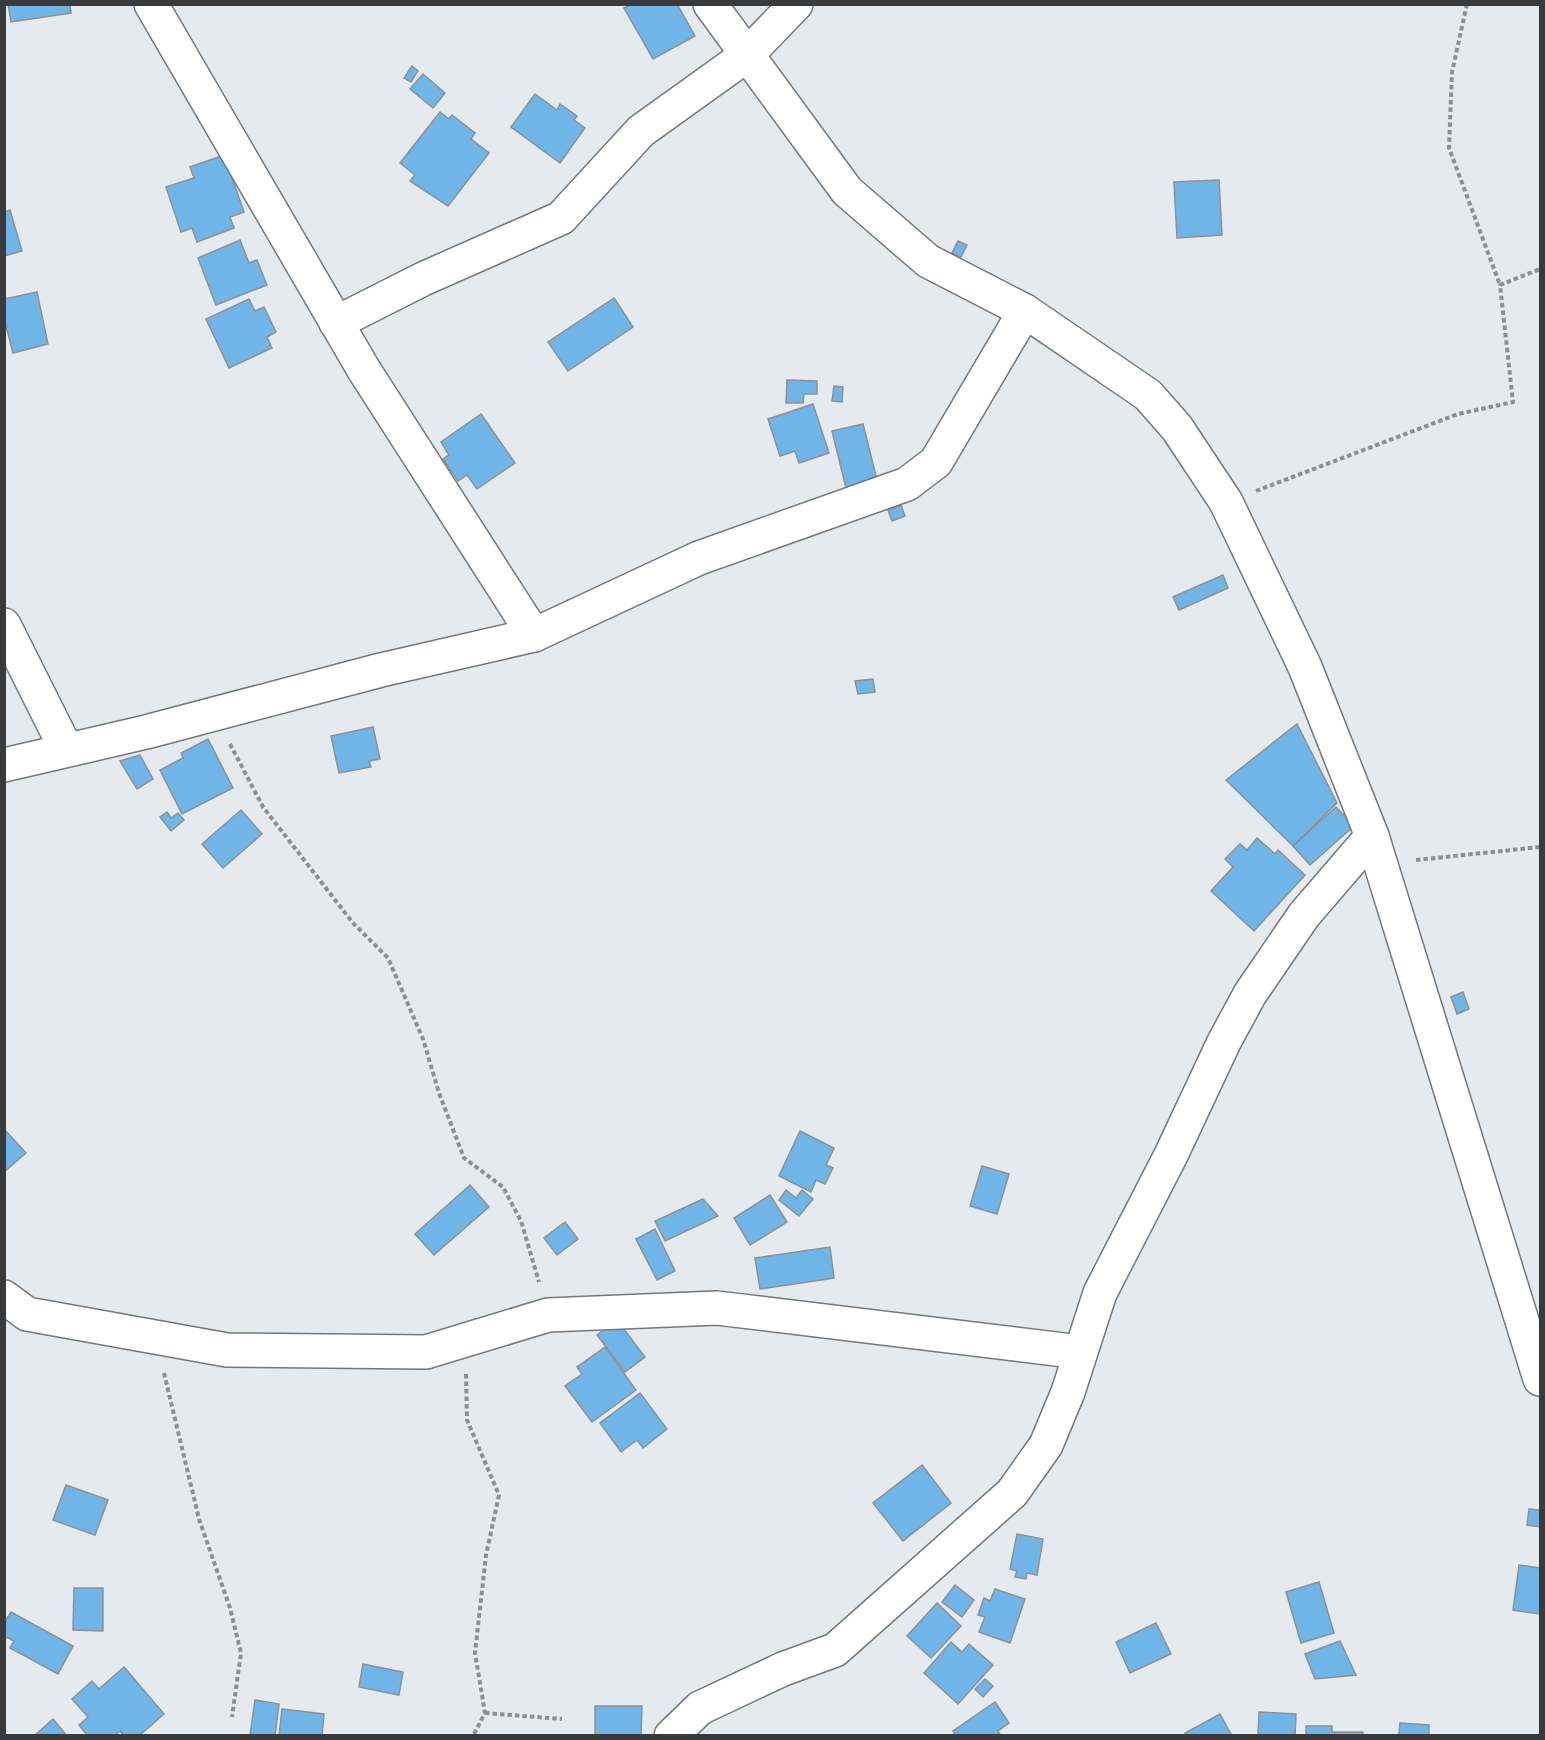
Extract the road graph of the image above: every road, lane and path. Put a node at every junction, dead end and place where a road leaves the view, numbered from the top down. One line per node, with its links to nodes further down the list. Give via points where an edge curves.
1 (151, 4): 9 (street)
2 (710, 4): 5 (street)
3 (796, 4): 5 (street)
4 (1467, 4): 7 (path, via 1452,72 1449,148)
5 (747, 54): 8 (street, via 847,192 928,261); 9 (street, via 641,131 561,218 423,279)
6 (1540, 269): 7 (path)
7 (1500, 285): 10 (path, via 1514,402 1458,414)
8 (1025, 311): 10 (street, via 1148,395 1177,428); 12 (street, via 936,462 907,484 699,558)
9 (336, 323): 12 (street)
10 (1226, 502): 17 (street, via 1305,668)
11 (4, 625): 14 (street)
12 (534, 635): 13 (street, via 381,670)
13 (215, 715): 14 (street); 19 (path, via 263,807 353,923 388,958 423,1039 464,1158 502,1187 521,1221)
14 (66, 749): 15 (street)
15 (4, 765)
16 (1540, 847): 17 (path)
17 (1376, 850): 22 (street, via 1304,915 1250,994 1100,1293); 23 (street)
18 (4, 1297): 20 (street, via 27,1314)
19 (548, 1315): 21 (street); 22 (street, via 717,1308)
20 (155, 1337): 21 (street, via 239,1351 426,1352); 25 (path, via 199,1520 242,1653)
21 (465, 1340): 24 (path, via 467,1420 499,1494 486,1555 475,1653)
22 (1080, 1352): 28 (street, via 1046,1445 1012,1493 972,1531 835,1650 783,1669 700,1708)
23 (1540, 1379)
24 (485, 1713): 26 (path); 27 (path)
25 (232, 1717)
26 (562, 1719)
27 (473, 1736)
28 (671, 1736)

